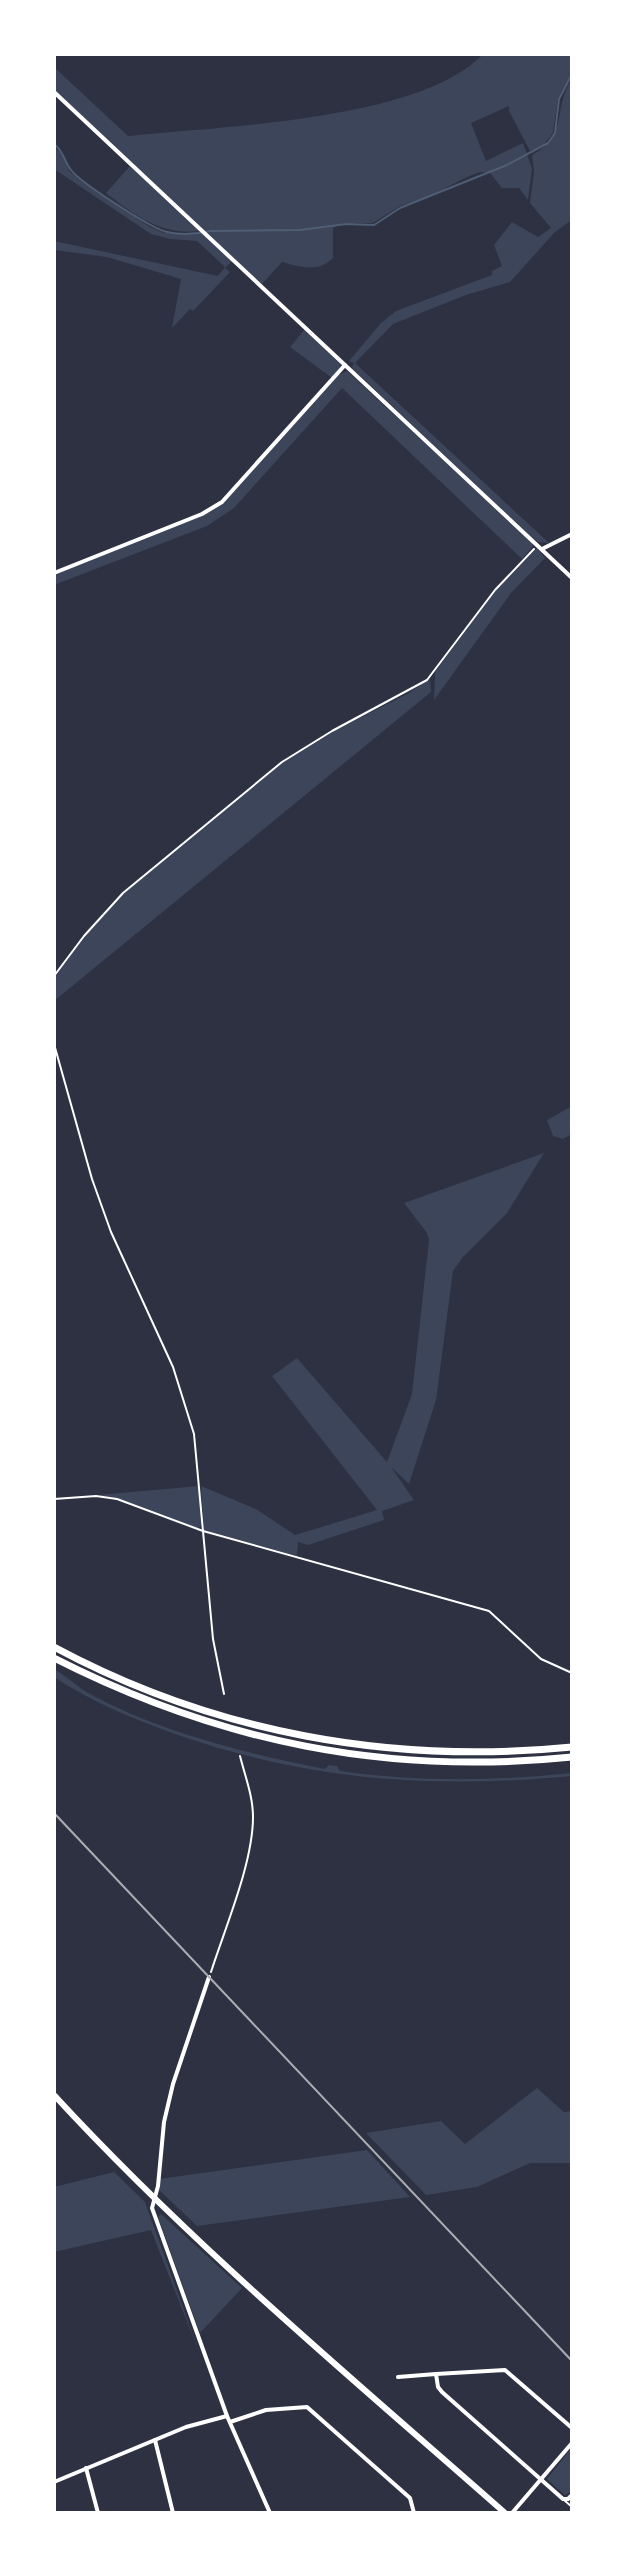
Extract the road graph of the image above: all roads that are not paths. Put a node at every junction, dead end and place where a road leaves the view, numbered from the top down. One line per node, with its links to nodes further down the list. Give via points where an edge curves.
1 (54, 92): 2 (street)
2 (345, 365): 4 (street); 5 (street, via 212,509)
3 (572, 534): 4 (street)
4 (540, 547): 6 (street)
5 (54, 573)
6 (572, 578)
7 (54, 1647): 9 (highway, via 177,1702 291,1734 415,1751)
8 (54, 1658): 10 (highway, via 188,1716 322,1750 442,1762)
9 (572, 1747)
10 (572, 1757)
11 (209, 1977): 13 (street, via 173,2084)
12 (54, 2095): 13 (main road)
13 (153, 2197): 16 (street, via 153,2213); 30 (main road)
14 (436, 2374): 15 (street); 17 (street, via 505,2370); 21 (street, via 442,2392)
15 (398, 2377)
16 (228, 2419): 18 (street); 28 (street); 29 (street, via 307,2407 410,2498)
17 (572, 2428)
18 (155, 2440): 20 (street); 27 (street)
19 (572, 2443): 21 (street)
20 (86, 2468): 22 (street); 26 (street)
21 (541, 2479): 24 (street); 31 (street)
22 (54, 2482)
23 (572, 2495): 24 (street)
24 (563, 2499): 25 (lane)
25 (572, 2507)
26 (98, 2513)
27 (173, 2513)
28 (270, 2513)
29 (414, 2513)
30 (505, 2513)
31 (512, 2513)

